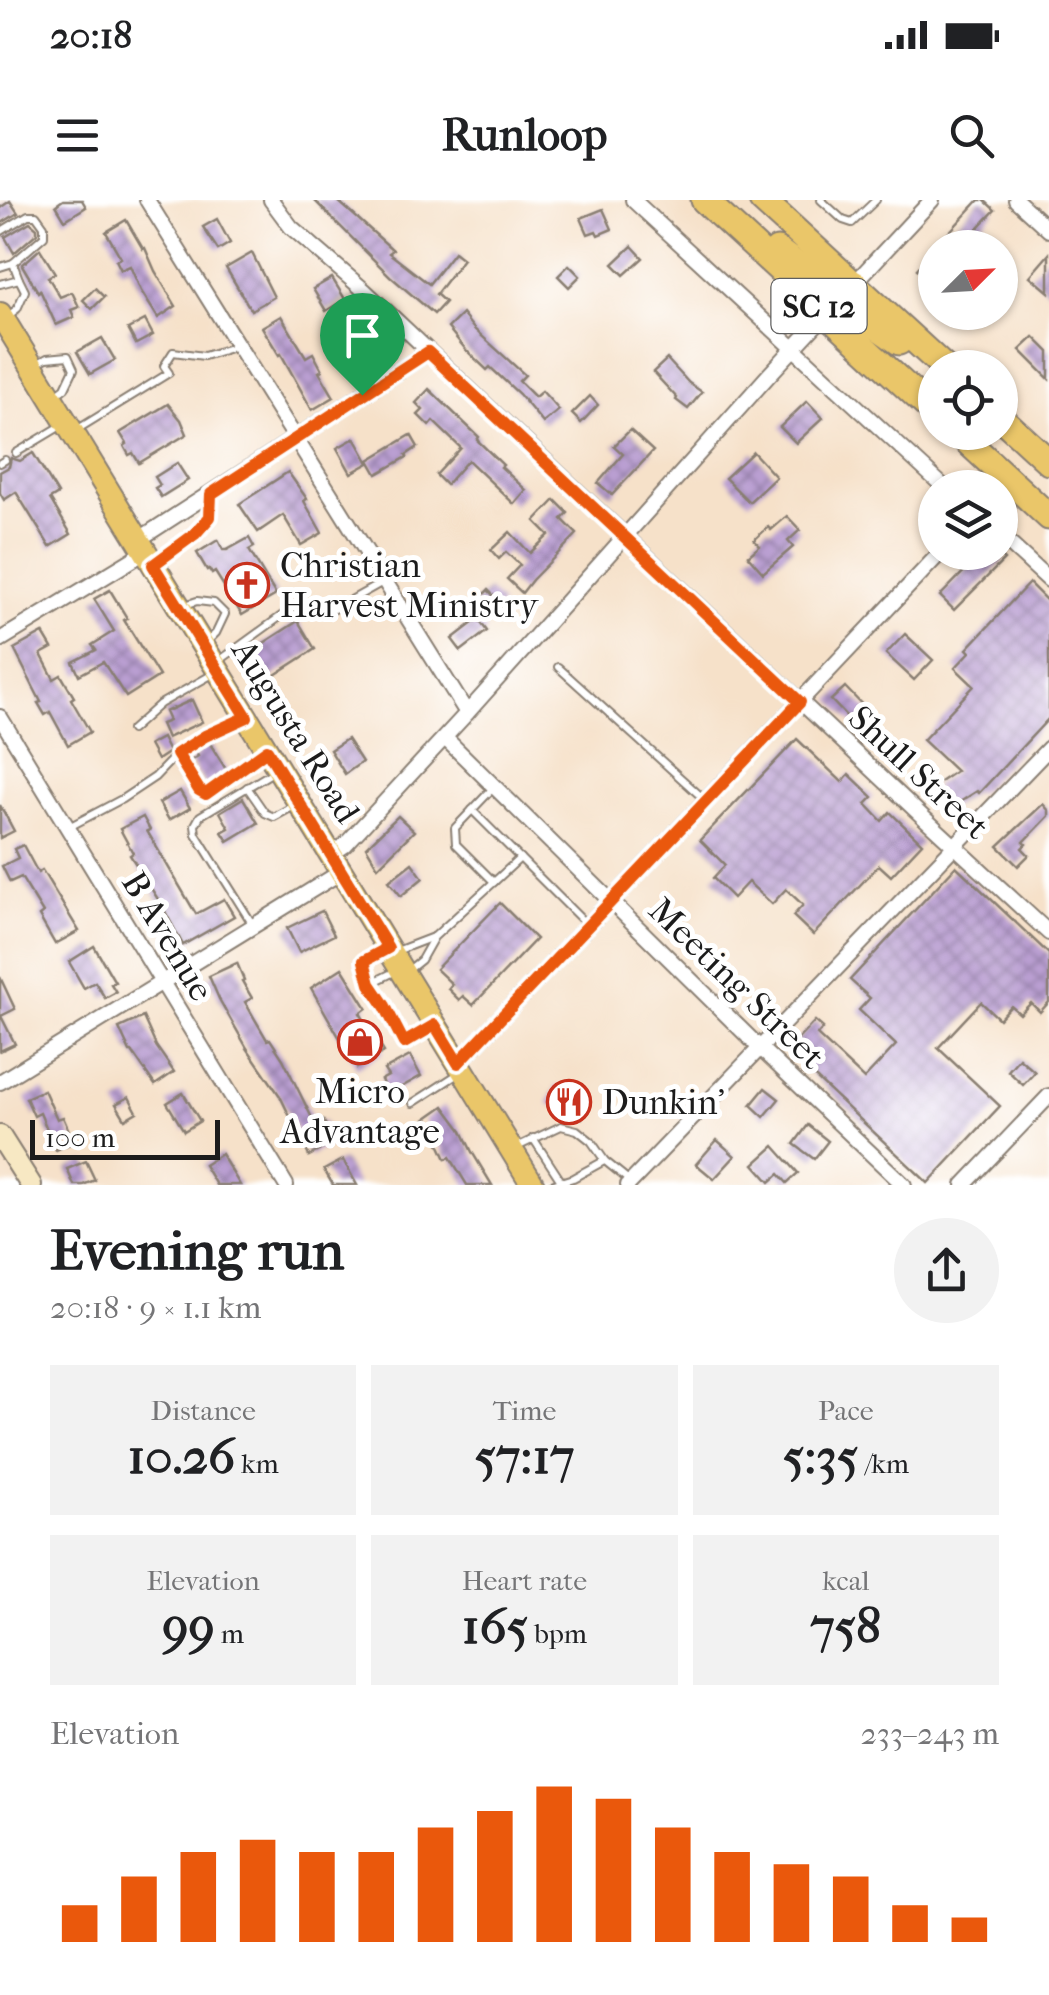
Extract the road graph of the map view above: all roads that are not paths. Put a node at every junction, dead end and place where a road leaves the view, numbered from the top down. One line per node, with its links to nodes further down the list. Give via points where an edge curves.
1 (147, 200): 19 (street)
2 (271, 200): 22 (street, Shull Street, via 291,227)
3 (632, 200): 20 (street)
4 (706, 200): 16 (highway, via 822,280); 17 (highway, SC 12)
5 (762, 200): 16 (highway, SC 12)
6 (821, 200): 7 (lane, via 852,223)
7 (876, 200)
8 (932, 200): 16 (street)
9 (1016, 200): 10 (street)
10 (1049, 230)
11 (0, 232): 12 (lane, via 28,214 44,226 44,236)
12 (14, 263): 13 (lane); 14 (lane)
13 (0, 267)
14 (19, 279): 15 (lane); 18 (lane, via 24,291 17,310)
15 (0, 284)
16 (855, 284): 17 (street); 21 (highway, SC 12)
17 (827, 314): 20 (street); 23 (highway, via 860,316); 25 (highway, SC 12)
18 (2, 317): 24 (main road, Augusta Road)
19 (238, 346): 27 (lane, via 204,356 173,352 164,366 169,372); 29 (street)
20 (794, 348): 33 (street); 36 (street)
21 (926, 350)
22 (428, 352): 29 (street); 36 (street, Shull Street)
23 (918, 356)
24 (32, 366): 26 (main road, Augusta Road); 26 (lane, via 68,356 74,370)
25 (918, 397)
26 (52, 398): 27 (main road, Augusta Road)
27 (70, 428): 31 (lane); 37 (main road, Augusta Road)
28 (1018, 434): 32 (highway)
29 (295, 439): 34 (street); 41 (street)
30 (976, 450): 35 (highway)
31 (16, 453)
32 (1049, 462)
33 (926, 470)
34 (211, 494): 37 (street); 37 (lane, via 210,517 195,534)
35 (1049, 517)
36 (625, 538): 46 (street, Shull Street); 47 (street)
37 (145, 552): 42 (main road, Augusta Road); 43 (street)
38 (1018, 552): 40 (street)
39 (925, 570): 46 (street)
40 (1049, 580)
41 (383, 582): 44 (lane, via 333,610 294,606); 47 (street)
42 (179, 607): 44 (main road, Augusta Road); 44 (lane, via 214,603 224,614)
43 (0, 640)
44 (212, 661): 49 (main road, Augusta Road); 50 (lane)
45 (558, 667): 57 (lane)
46 (800, 702): 57 (street); 61 (street, Shull Street)
47 (467, 714): 51 (street)
48 (0, 717): 60 (street, B Avenue)
49 (247, 717): 53 (lane); 54 (main road, Augusta Road)
50 (131, 730)
51 (445, 738): 55 (street, Meeting Street); 63 (street, via 345,845)
52 (1049, 748): 61 (street)
53 (177, 754): 54 (lane, via 206,794); 60 (lane, via 122,798)
54 (273, 759): 56 (lane); 58 (main road, Augusta Road)
55 (494, 786): 59 (lane); 65 (street, Meeting Street)
56 (247, 787): 58 (lane, via 274,817); 67 (lane, via 194,825)
57 (706, 801): 65 (street)
58 (300, 803): 63 (main road, Augusta Road)
59 (472, 810): 62 (lane); 64 (lane, via 455,828 456,844)
60 (67, 828): 71 (street, B Avenue)
61 (955, 846): 68 (street, Shull Street); 74 (street)
62 (520, 858): 64 (lane); 66 (lane)
63 (336, 863): 67 (street); 70 (main road, Augusta Road)
64 (494, 882): 69 (lane)
65 (610, 901): 66 (street); 74 (street, Meeting Street)
66 (587, 925): 75 (street)
67 (254, 926): 71 (street)
68 (1049, 933)
69 (434, 937): 70 (lane); 70 (lane, via 422,960)
70 (396, 961): 72 (lane, via 387,977); 72 (lane, via 364,961); 73 (main road, Augusta Road)
71 (161, 982): 76 (street); 87 (street, B Avenue)
72 (370, 984): 73 (lane, via 404,1043)
73 (435, 1025): 75 (main road, Augusta Road)
74 (760, 1048): 85 (street); 91 (street, Meeting Street)
75 (460, 1067): 78 (lane); 81 (main road, Augusta Road)
76 (0, 1082)
77 (1049, 1096): 92 (street)
78 (413, 1103)
79 (0, 1136): 86 (street)
80 (533, 1138): 81 (lane); 82 (lane, via 560,1126 577,1130); 84 (lane)
81 (512, 1150): 88 (main road, Augusta Road)
82 (605, 1160): 83 (lane); 85 (lane)
83 (573, 1178): 84 (lane); 90 (lane)
84 (561, 1182): 89 (lane)
85 (630, 1184)
86 (31, 1185)
87 (286, 1185)
88 (533, 1185)
89 (551, 1185)
90 (579, 1185)
91 (904, 1185)
92 (964, 1185)

